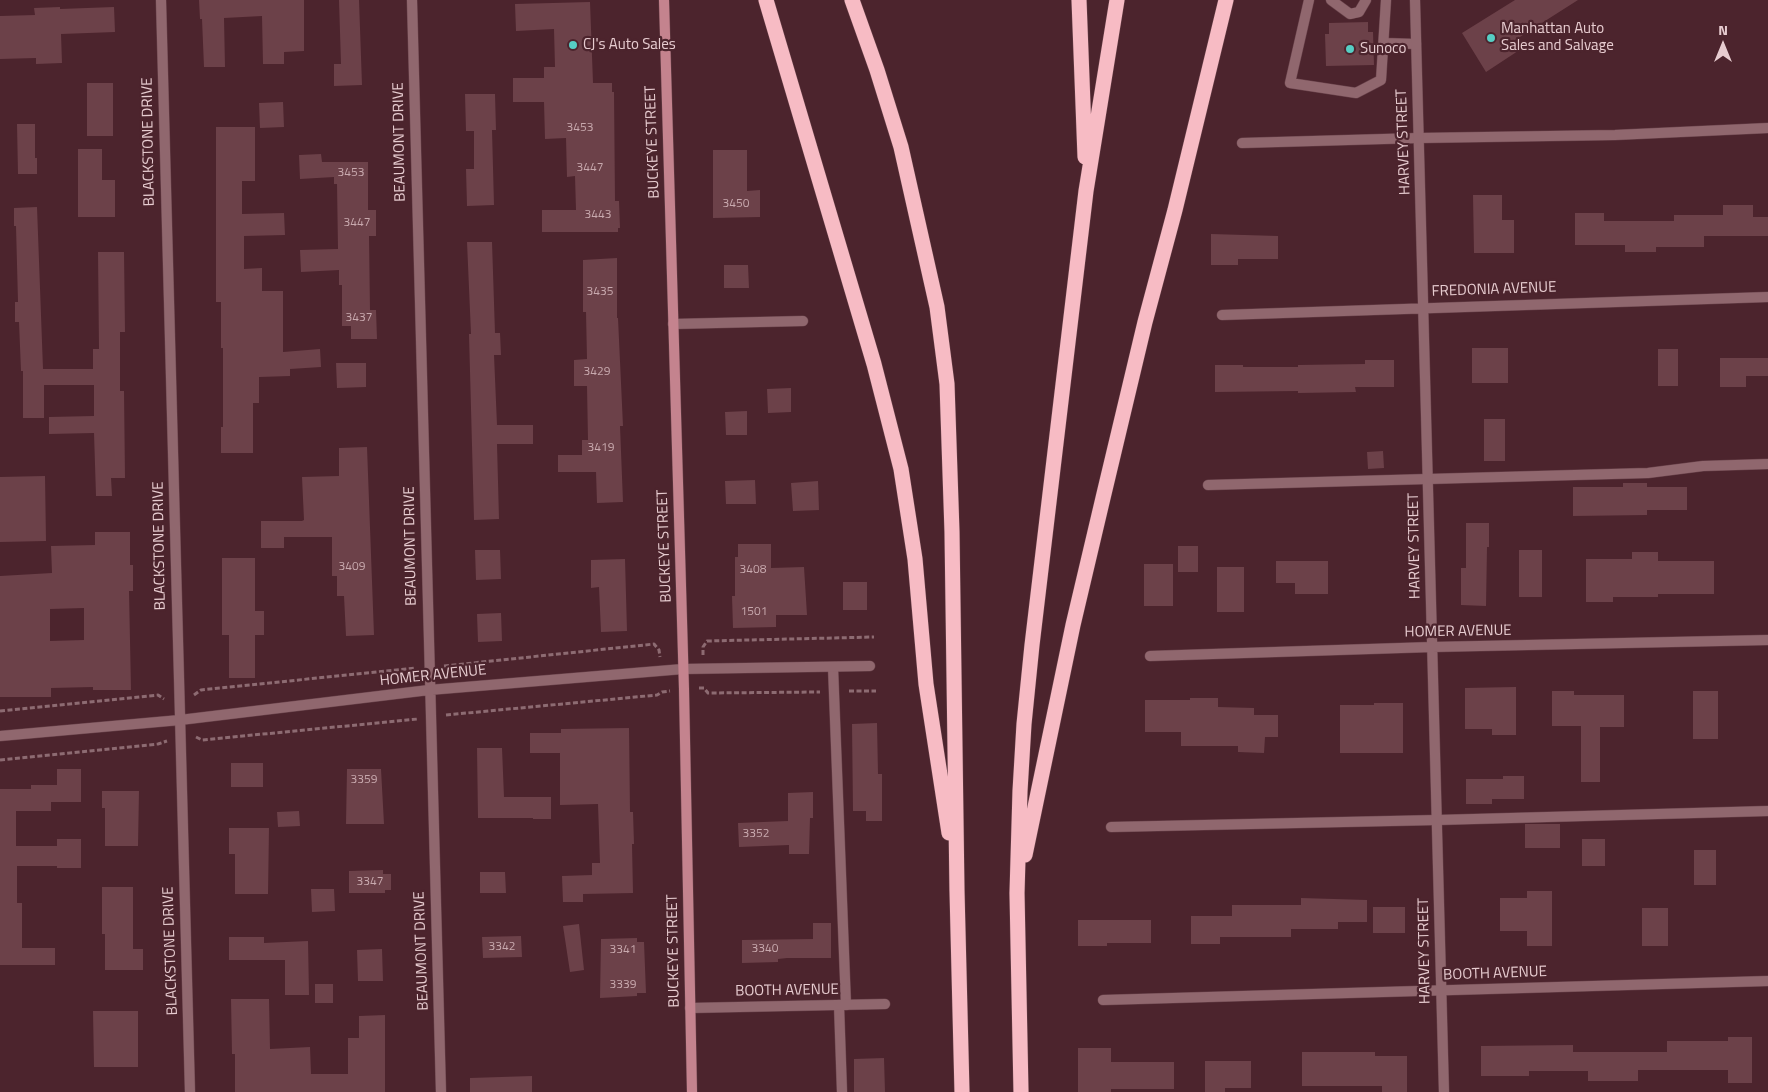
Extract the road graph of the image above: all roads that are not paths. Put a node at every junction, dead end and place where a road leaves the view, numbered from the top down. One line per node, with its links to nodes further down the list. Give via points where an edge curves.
1 (161, 0): 35 (street, BLACKSTONE DRIVE)
2 (412, 0): 34 (street, BEAUMONT DRIVE)
3 (664, 0): 24 (street, BUCKEYE STREET)
4 (766, 0): 40 (highway, via 874,364 901,470 916,559 926,684)
5 (852, 0): 40 (highway, via 901,147 937,307 947,384)
6 (1080, 0): 19 (highway)
7 (1117, 0): 19 (highway)
8 (1226, 0): 41 (highway, via 1176,210 1145,322 1076,616)
9 (1309, 0): 14 (street, via 1290,83 1356,93 1381,80)
10 (1331, 0): 11 (street, via 1350,14 1359,12)
11 (1366, 0)
12 (1415, 0): 15 (street, HARVEY STREET)
13 (1385, 1): 14 (street)
14 (1384, 43): 15 (street)
15 (1416, 44): 17 (street, HARVEY STREET)
16 (1768, 128): 17 (street, via 1615,135)
17 (1419, 138): 18 (street); 21 (street, HARVEY STREET)
18 (1242, 143)
19 (1086, 191): 41 (highway, via 1024,724)
20 (1768, 297): 21 (street, FREDONIA AVENUE)
21 (1423, 307): 22 (street, FREDONIA AVENUE); 26 (street, HARVEY STREET)
22 (1222, 315)
23 (803, 321): 24 (street)
24 (673, 324): 33 (street, BUCKEYE STREET)
25 (1768, 464): 26 (street, via 1703,466 1648,473)
26 (1428, 479): 27 (street); 29 (street, HARVEY STREET)
27 (1208, 485)
28 (1768, 640): 29 (street, HOMER AVENUE)
29 (1432, 647): 30 (street, HOMER AVENUE); 38 (street, HARVEY STREET)
30 (1150, 656)
31 (870, 666): 32 (street, HOMER AVENUE)
32 (834, 667): 33 (street, HOMER AVENUE); 46 (street)
33 (683, 669): 34 (street, HOMER AVENUE); 47 (street, BUCKEYE STREET)
34 (429, 690): 35 (street, HOMER AVENUE); 49 (street, BEAUMONT DRIVE)
35 (180, 720): 36 (street, HOMER AVENUE); 48 (street, BLACKSTONE DRIVE)
36 (0, 736)
37 (1768, 811): 38 (street)
38 (1436, 820): 39 (street); 43 (street, HARVEY STREET)
39 (1111, 827)
40 (957, 891): 52 (highway)
41 (1017, 893): 53 (highway)
42 (1768, 981): 43 (street, BOOTH AVENUE)
43 (1441, 990): 44 (street, BOOTH AVENUE); 54 (street, HARVEY STREET)
44 (1104, 1000)
45 (885, 1004): 46 (street, BOOTH AVENUE)
46 (842, 1005): 47 (street, BOOTH AVENUE); 51 (street)
47 (690, 1008): 50 (street, BUCKEYE STREET)
48 (190, 1092)
49 (441, 1092)
50 (692, 1092)
51 (842, 1092)
52 (962, 1092)
53 (1021, 1092)
54 (1444, 1092)

